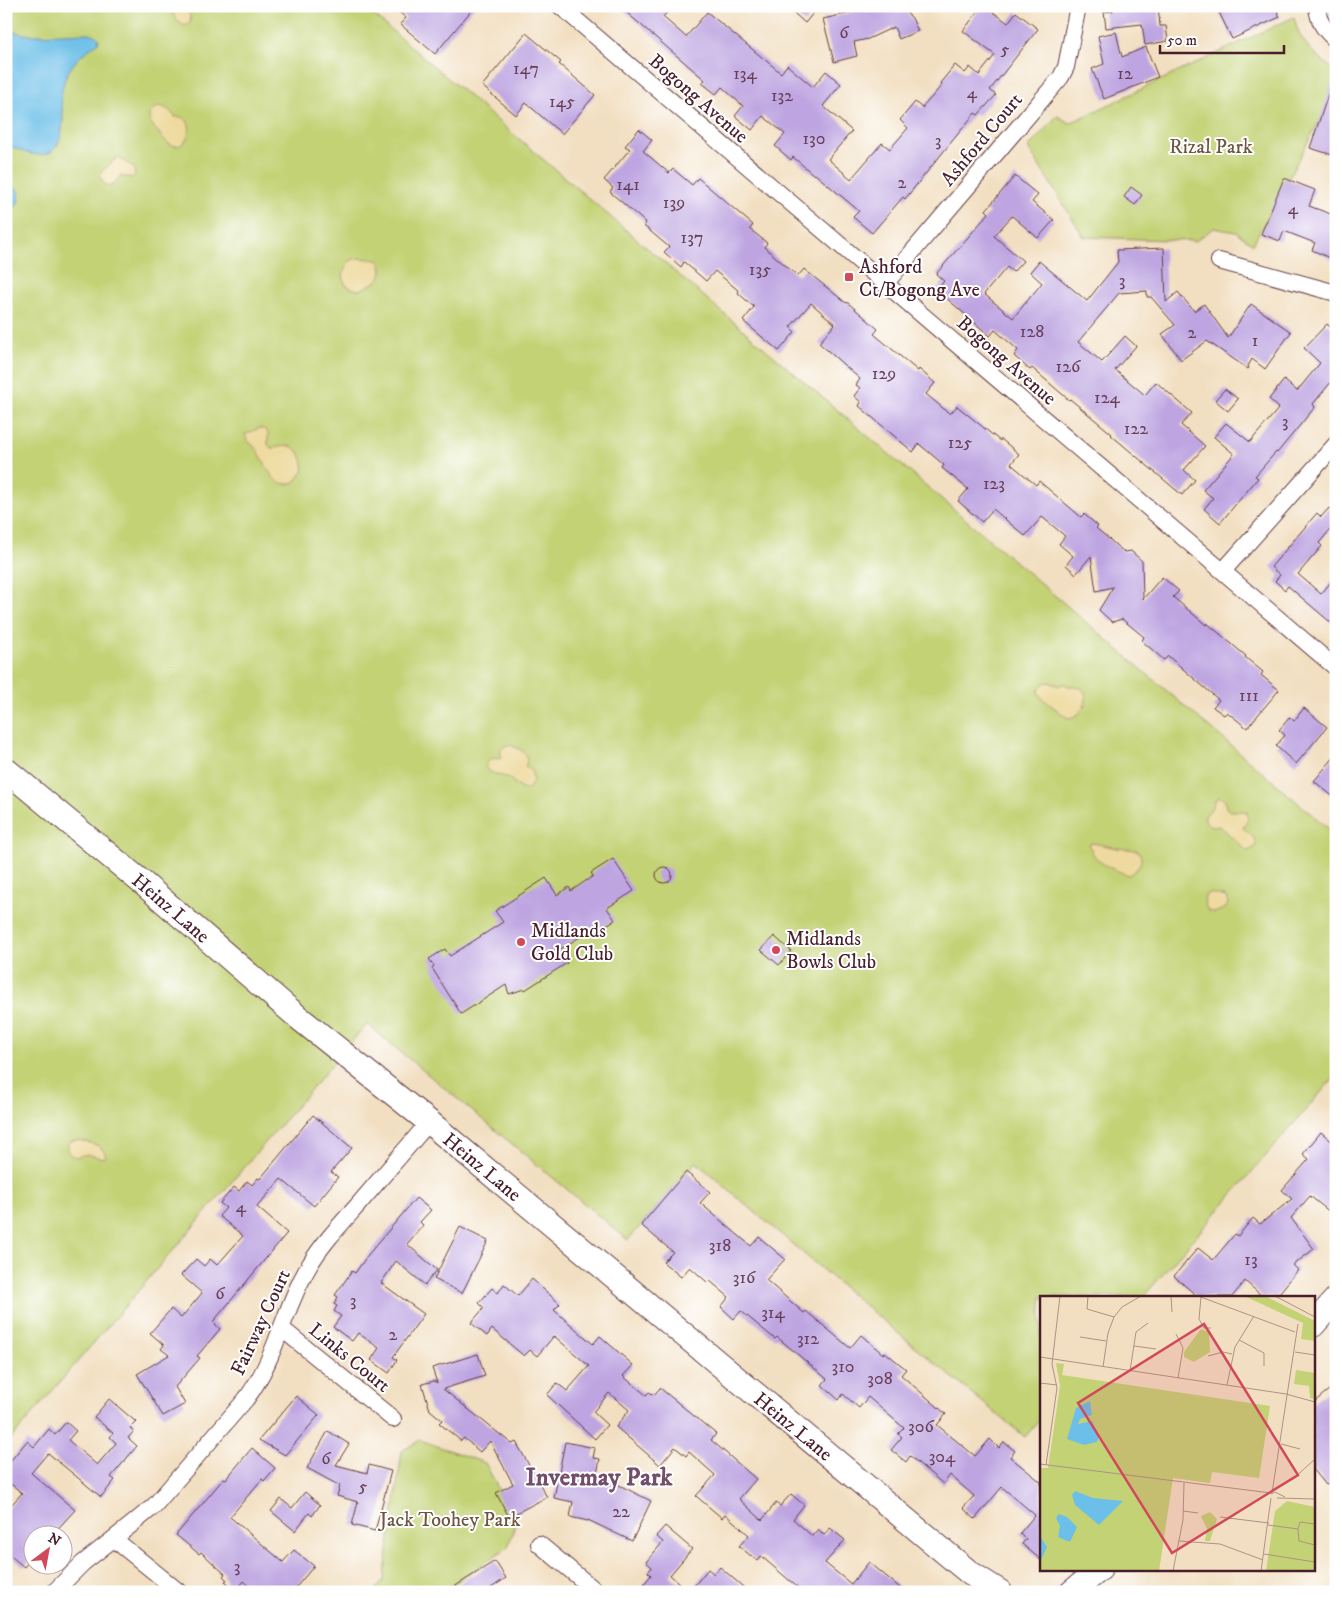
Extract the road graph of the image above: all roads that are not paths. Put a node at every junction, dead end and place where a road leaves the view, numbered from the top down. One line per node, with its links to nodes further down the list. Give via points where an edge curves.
1 (560, 6): 6 (street, Bogong Avenue)
2 (1078, 6): 6 (street, Ashford Court, via 1061,77)
3 (1317, 6): 4 (street, via 1321,23)
4 (1336, 40)
5 (1219, 261): 7 (street)
6 (885, 284): 9 (street, Bogong Avenue)
7 (1336, 293)
8 (1336, 444): 9 (street)
9 (1223, 572): 10 (street, Bogong Avenue)
10 (1336, 668)
11 (6, 770): 12 (street, Heinz Lane, via 299,1018)
12 (429, 1122): 15 (street, Fairway Court, via 322,1248 295,1292); 19 (street, Heinz Lane)
13 (1336, 1299): 14 (street)
14 (1314, 1324)
15 (281, 1328): 16 (street, Links Court); 17 (street, Fairway Court, via 273,1353 246,1399 146,1514)
16 (393, 1419)
17 (114, 1539): 22 (street, Fairway Court, via 83,1563); 23 (street)
18 (539, 1544): 24 (street)
19 (958, 1564): 25 (street, Heinz Lane); 26 (street, Heinz Lane)
20 (1099, 1570): 27 (street)
21 (1108, 1570): 28 (street)
22 (54, 1592)
23 (179, 1592)
24 (597, 1592)
25 (985, 1592)
26 (1000, 1592)
27 (1072, 1592)
28 (1098, 1592)

